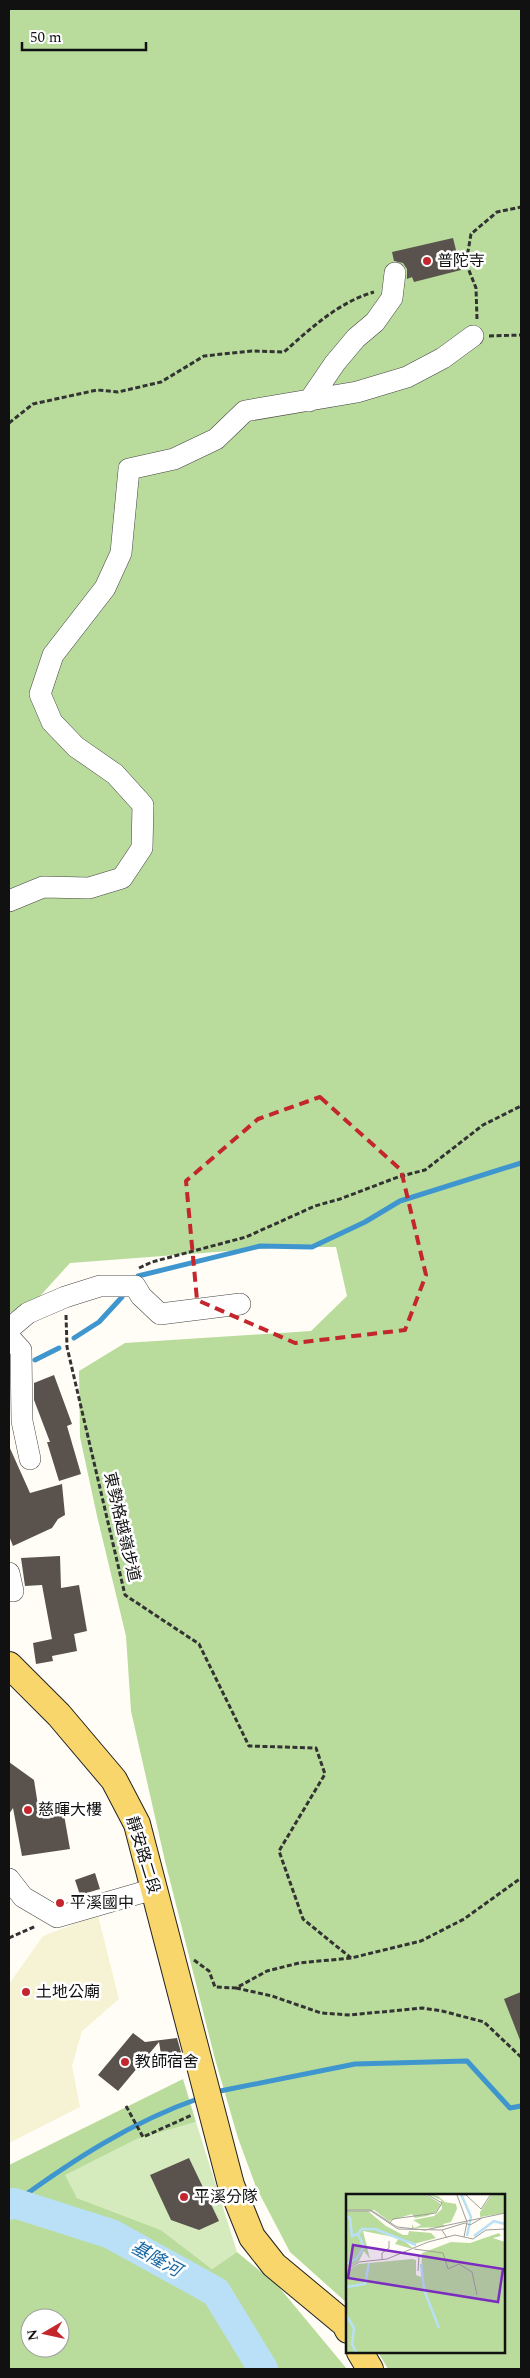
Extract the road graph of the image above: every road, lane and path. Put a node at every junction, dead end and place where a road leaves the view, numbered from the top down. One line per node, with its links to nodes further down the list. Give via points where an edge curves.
1 (521, 207): 5 (path, via 497,212 471,234 466,262 476,288 478,313)
2 (395, 273): 3 (lane)
3 (392, 298): 6 (lane, via 375,322 335,362); 7 (path, via 377,290 353,298 284,352 252,351 204,356 161,382 118,392 96,390 33,404)
4 (521, 335): 5 (path)
5 (473, 336): 6 (lane, via 443,358 407,377 357,392)
6 (309, 401): 8 (lane, via 245,411 216,439 174,458 129,469 121,553 105,588 53,655 40,694 52,722 76,748 115,774 143,806 142,848 122,878 89,888 42,887)
7 (9, 423)
8 (9, 901)
9 (521, 1106): 10 (path, via 483,1125 425,1170 315,1206 246,1237 152,1262)
10 (135, 1270)
11 (65, 1297): 12 (lane, via 100,1286 135,1286 160,1314); 13 (lane, via 28,1313); 22 (path, 東勢格越嶺步道, via 67,1348 125,1595 199,1644 249,1746 316,1748 325,1774 279,1852 303,1919)
12 (240, 1304)
13 (9, 1330)
14 (9, 1337): 15 (lane, via 21,1350 22,1421)
15 (30, 1459)
16 (9, 1665): 19 (main road, 靜安路二段, via 59,1714 114,1780 137,1824)
17 (521, 1878): 22 (path, via 464,1919 421,1941)
18 (9, 1879): 20 (lane, via 23,1897)
19 (154, 1890): 20 (lane); 26 (main road, 靜安路二段)
20 (57, 1917): 21 (path)
21 (9, 1938)
22 (350, 1958): 24 (path, via 298,1963 267,1971)
23 (194, 1960): 24 (path, via 209,1971 215,1987)
24 (236, 1988): 25 (path, via 272,1996 321,2014 350,2015 422,2008 442,2011 484,2022)
25 (521, 2057)
26 (208, 2099): 27 (path, via 143,2137); 28 (main road, 靜安路二段, via 231,2185 252,2237 274,2265)
27 (126, 2106)
28 (346, 2326)
29 (361, 2353): 30 (main road)
30 (370, 2369)

